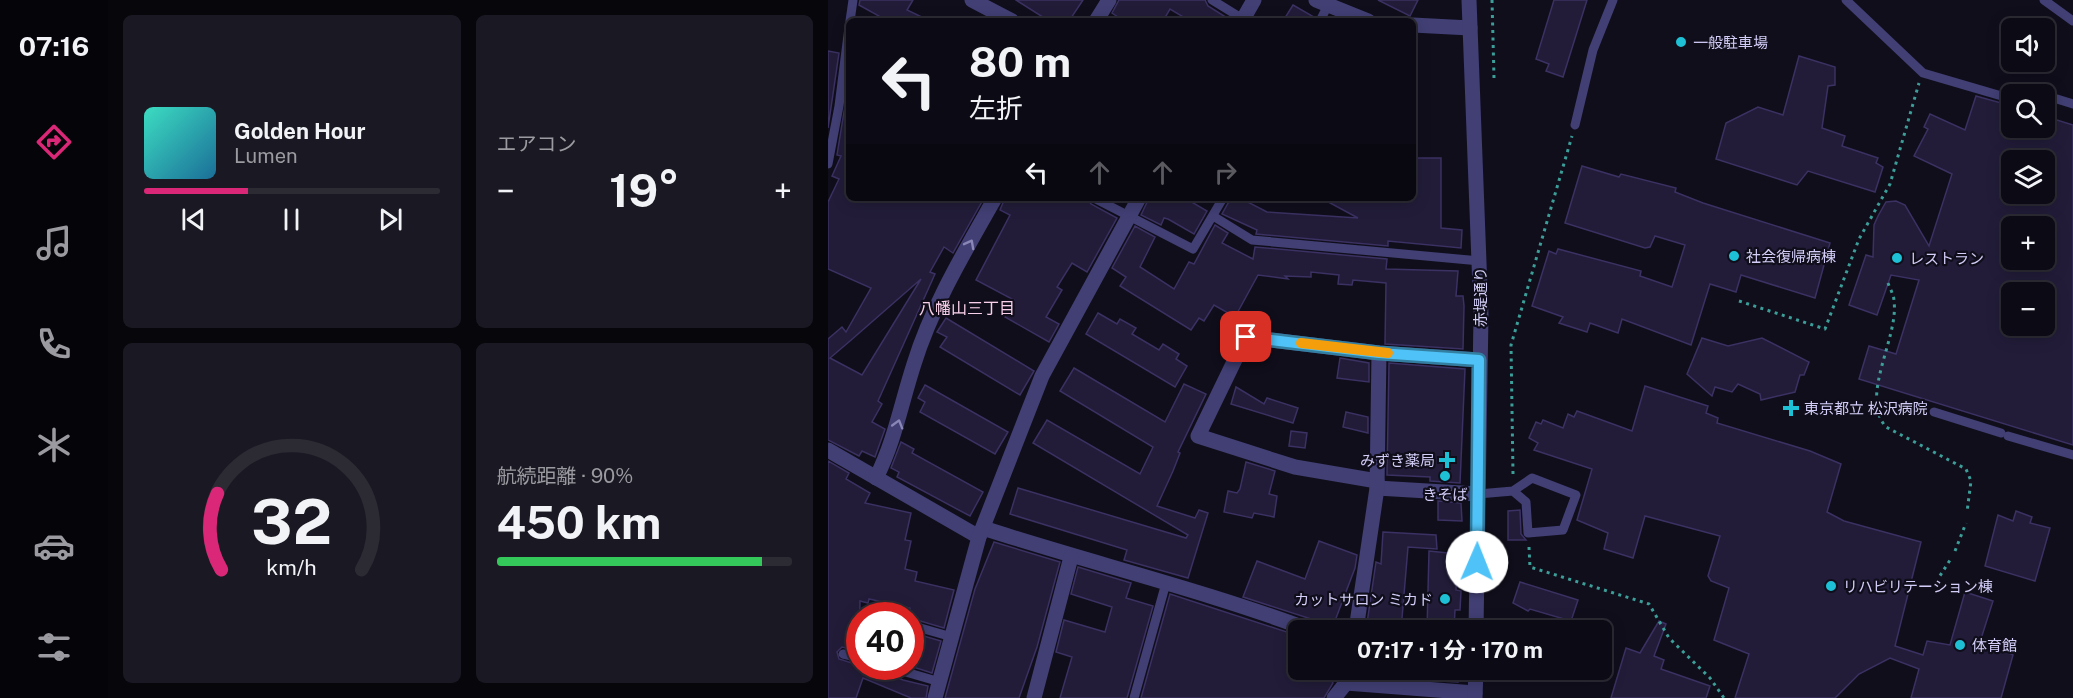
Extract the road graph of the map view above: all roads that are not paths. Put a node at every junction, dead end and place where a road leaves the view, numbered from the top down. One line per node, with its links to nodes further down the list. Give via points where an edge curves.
1 (854, 0): 11 (lane)
2 (972, 0): 12 (street)
3 (1108, 0): 13 (street)
4 (1212, 0): 14 (lane)
5 (1254, 0): 15 (street)
6 (1469, 0): 20 (street, 赤堤通り)
7 (1613, 0): 25 (lane, via 1593,50)
8 (1846, 0): 22 (lane, via 1923,73)
9 (2044, 0): 18 (lane)
10 (1322, 3): 16 (lane); 17 (street)
11 (851, 18)
12 (1006, 18)
13 (1098, 18)
14 (1240, 18)
15 (1244, 18)
16 (1320, 18)
17 (1360, 18)
18 (2073, 21)
19 (1416, 25): 20 (street)
20 (1470, 28): 33 (street, 赤堤通り)
21 (846, 51): 26 (lane)
22 (2001, 96)
23 (2055, 98): 24 (lane)
24 (2073, 104)
25 (1575, 125)
26 (828, 164)
27 (993, 201): 39 (street, one-way to 27, via 891,449 914,363 948,286)
28 (1100, 201): 31 (lane)
29 (1137, 201): 31 (street)
30 (1221, 201): 32 (lane)
31 (1128, 216): 32 (lane, via 1193,249); 43 (street, via 1042,376)
32 (1213, 216): 33 (lane, via 1252,240)
33 (1480, 261): 35 (street, 赤堤通り)
34 (1379, 353): 35 (street); 40 (street); 40 (street, via 1246,337 1198,436 1295,467)
35 (1479, 360): 42 (street, 赤堤通り)
36 (1935, 412): 38 (lane)
37 (828, 450): 39 (street)
38 (2073, 455)
39 (876, 478): 43 (street)
40 (1377, 484): 42 (street); 46 (street)
41 (1513, 491): 41 (lane, via 1532,478 1576,495 1563,530 1528,533 1526,502); 42 (lane)
42 (1479, 494): 47 (street, 赤堤通り)
43 (981, 533): 44 (street); 50 (street)
44 (1071, 557): 45 (street); 60 (street)
45 (1166, 583): 48 (street); 61 (lane)
46 (1357, 620)
47 (1476, 620)
48 (1288, 622)
49 (924, 629): 50 (lane)
50 (952, 637): 57 (street)
51 (843, 654): 52 (lane)
52 (846, 655)
53 (924, 678): 57 (lane)
54 (1345, 680): 62 (street)
55 (1373, 680): 58 (street)
56 (1476, 680): 58 (street)
57 (939, 682): 59 (street)
58 (1475, 696)
59 (935, 698)
60 (1034, 698)
61 (1134, 698)
62 (1334, 698)

